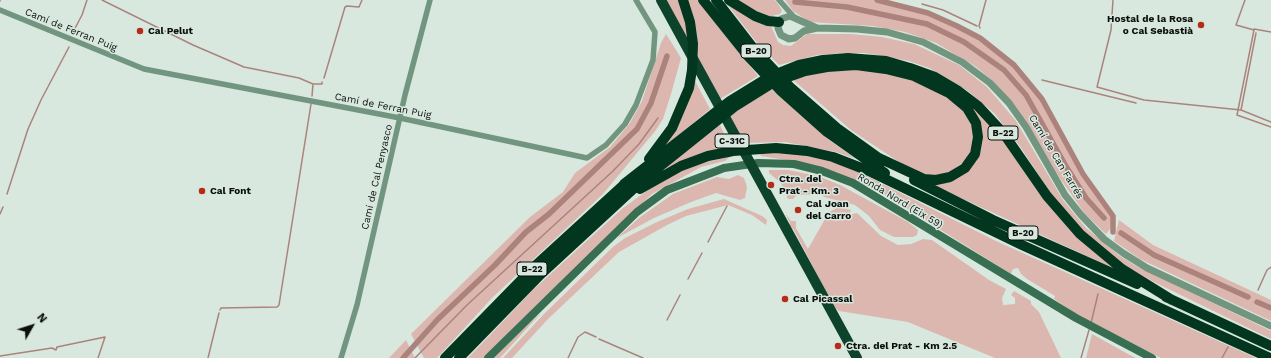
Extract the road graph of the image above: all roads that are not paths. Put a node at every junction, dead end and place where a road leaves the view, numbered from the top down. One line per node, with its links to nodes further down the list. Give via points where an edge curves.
1 (430, 0): 17 (street, Camí de Cal Penyasco)
2 (636, 0): 17 (street, Camí de Ferran Puig, via 655,32 650,67 636,105 625,124 606,145 586,158)
3 (654, 0): 30 (highway, C-31C)
4 (661, 0): 31 (highway, C-31C)
5 (683, 0): 20 (highway, via 691,28 692,62 687,94 667,136)
6 (703, 0): 21 (highway, B-20, via 757,66 800,109 861,157)
7 (716, 0): 19 (highway, B-20, via 754,49 790,87 837,128)
8 (729, 0): 12 (highway, via 764,20)
9 (779, 0): 10 (street)
10 (785, 7): 12 (street, via 787,11); 13 (street)
11 (0, 10): 17 (street, Camí de Ferran Puig, via 144,69)
12 (782, 19): 13 (street); 15 (street, via 778,30 784,37 791,39)
13 (796, 19): 14 (street); 15 (street, via 801,28)
14 (817, 28): 15 (street); 24 (street, Camí de Can Farrés, via 896,34 932,46 962,62 1009,103 1026,127 1065,195 1080,215 1104,238 1123,253 1154,271)
15 (799, 34)
16 (790, 72): 18 (highway, B-22, via 762,84); 19 (highway, B-22, via 846,66 895,70 949,93 967,108 976,123 978,137 974,154 965,168 950,177 924,179); 23 (highway, B-22, via 823,60 867,59 910,68 946,83 978,106 996,124 1055,206 1080,234 1118,266)
17 (400, 118): 26 (street, Camí de Cal Penyasco, via 357,304)
18 (708, 122): 20 (highway, B-22); 22 (highway, B-22)
19 (879, 158): 23 (highway, B-20, via 920,183 993,220)
20 (624, 184): 27 (highway, B-22, via 529,271)
21 (942, 207): 22 (highway, via 845,161 807,151 763,148 722,153 694,161 666,173); 33 (highway, B-20)
22 (613, 209): 28 (highway, B-22, via 541,274)
23 (1172, 300): 25 (highway, B-20)
24 (1271, 326)
25 (1271, 346)
26 (341, 358)
27 (445, 358)
28 (459, 358)
29 (488, 358): 32 (main road, Ronda Nord (Eix 59), via 637,212 667,190 705,174 758,163 794,164 853,183 1070,315)
30 (850, 358)
31 (858, 358)
32 (1152, 358)
33 (1270, 358)

